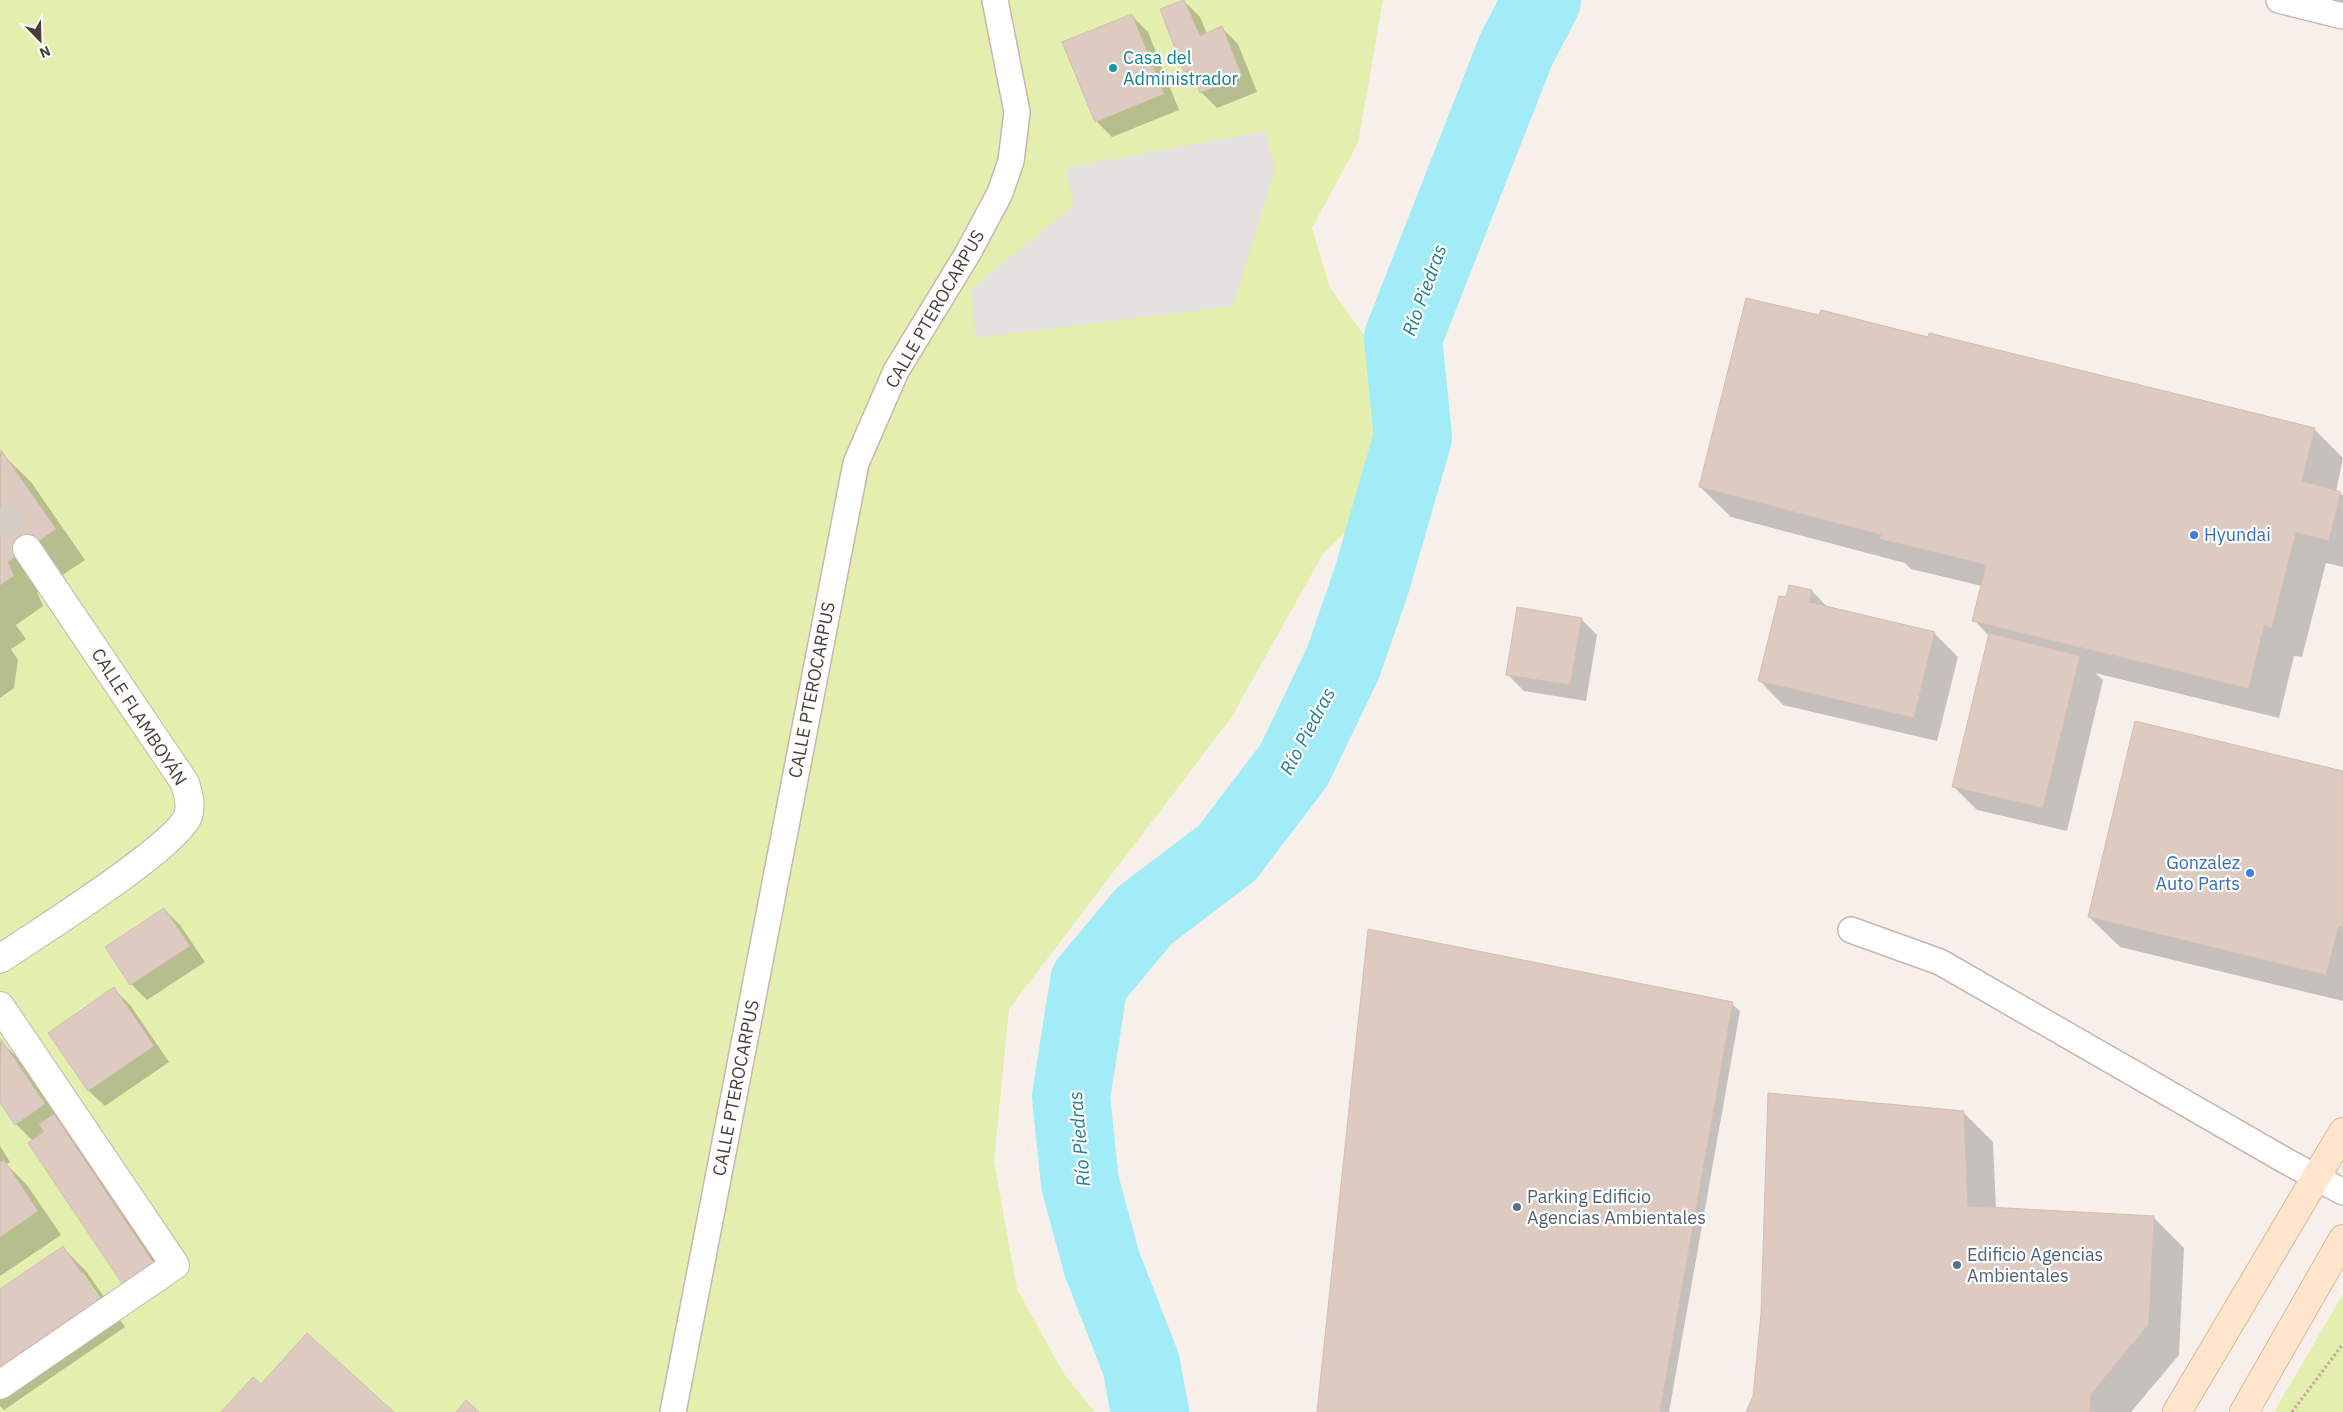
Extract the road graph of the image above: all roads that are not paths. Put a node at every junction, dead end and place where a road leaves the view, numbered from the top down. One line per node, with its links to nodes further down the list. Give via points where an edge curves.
1 (995, 0): 13 (lane, CALLE PTEROCARPUS, via 1017,112 1011,161 1000,193 968,253 896,371 856,463)
2 (2279, 0): 3 (lane)
3 (2343, 16)
4 (27, 549): 6 (street, CALLE FLAMBOYÁN, via 185,783 190,800 185,822 170,838 141,862)
5 (1852, 930): 9 (lane, via 1940,962)
6 (0, 958)
7 (0, 1006): 12 (street, via 175,1264)
8 (2343, 1132): 9 (street)
9 (2316, 1178): 10 (lane); 14 (street)
10 (2343, 1192)
11 (2343, 1239): 15 (street)
12 (0, 1385)
13 (673, 1412)
14 (2177, 1412)
15 (2244, 1412)

